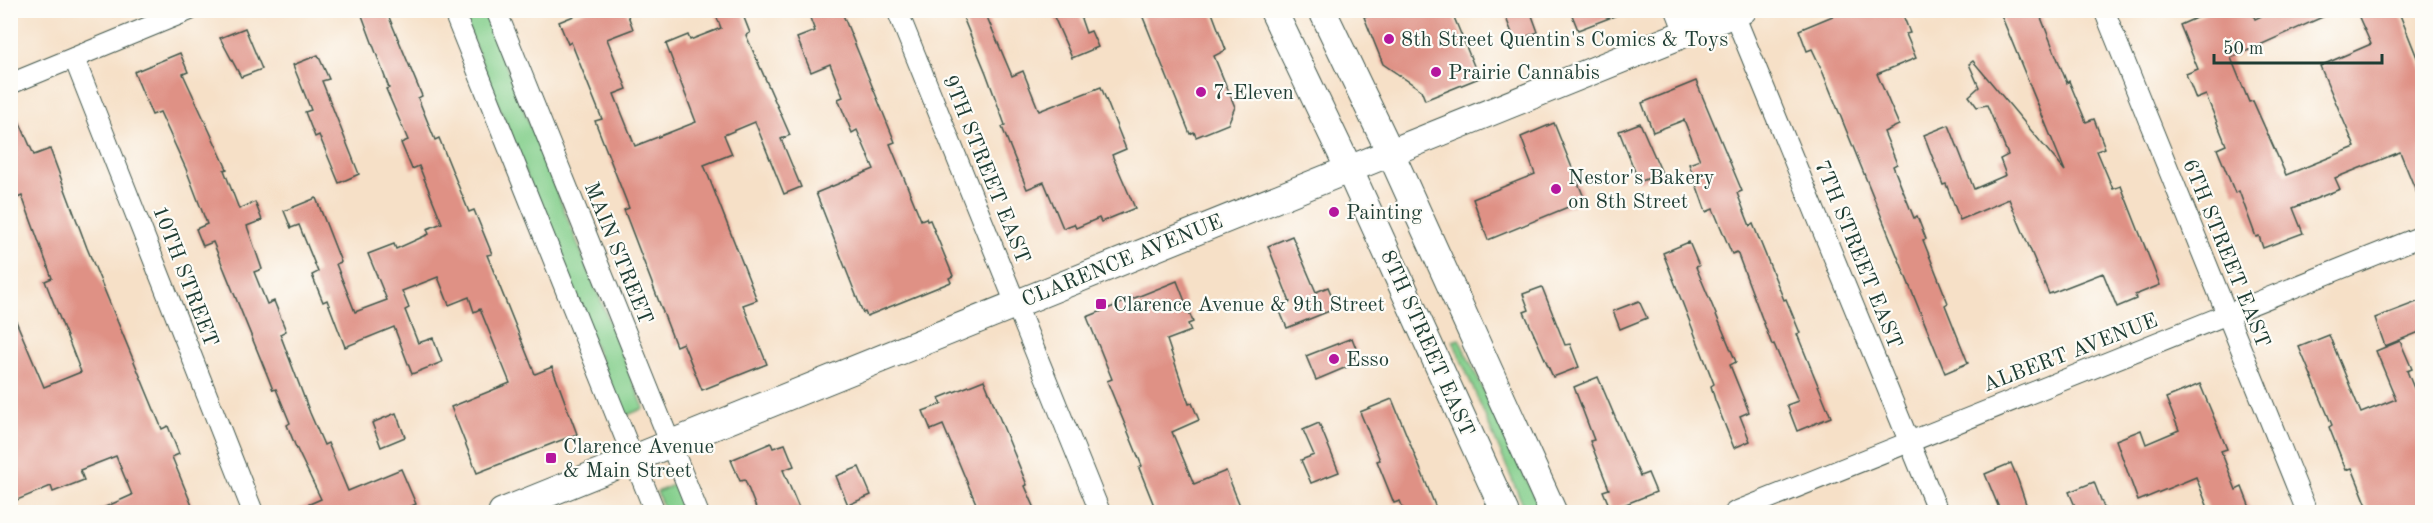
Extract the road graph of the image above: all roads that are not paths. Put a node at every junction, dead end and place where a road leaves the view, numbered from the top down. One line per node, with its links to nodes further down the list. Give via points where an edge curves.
1 (190, 10): 10 (street)
2 (453, 10): 19 (street)
3 (496, 10): 18 (street, MAIN STREET)
4 (897, 10): 15 (street, 9TH STREET EAST)
5 (1273, 10): 13 (main road, 8TH STREET EAST)
6 (1322, 10): 12 (main road, 8TH STREET EAST)
7 (2104, 10): 16 (street, 6TH STREET EAST)
8 (1739, 12): 9 (main road, CLARENCE AVENUE); 17 (street, 7TH STREET EAST)
9 (1681, 22): 12 (main road, CLARENCE AVENUE)
10 (74, 58): 11 (street); 20 (street, 10TH STREET)
11 (10, 84)
12 (1391, 154): 13 (main road, CLARENCE AVENUE); 26 (main road, 8TH STREET EAST)
13 (1349, 169): 15 (main road, CLARENCE AVENUE); 25 (main road, 8TH STREET EAST)
14 (2422, 236): 16 (street, ALBERT AVENUE)
15 (1016, 304): 18 (main road, CLARENCE AVENUE); 24 (street, 9TH STREET EAST)
16 (2227, 316): 17 (street, ALBERT AVENUE); 29 (street, 6TH STREET EAST)
17 (1910, 442): 27 (street, ALBERT AVENUE); 28 (street, 7TH STREET EAST)
18 (670, 445): 19 (main road, CLARENCE AVENUE); 23 (street, MAIN STREET)
19 (634, 460): 21 (main road, CLARENCE AVENUE); 22 (street)
20 (253, 513)
21 (502, 513)
22 (655, 513)
23 (698, 513)
24 (1100, 513)
25 (1505, 513)
26 (1553, 513)
27 (1735, 513)
28 (1938, 513)
29 (2307, 513)

